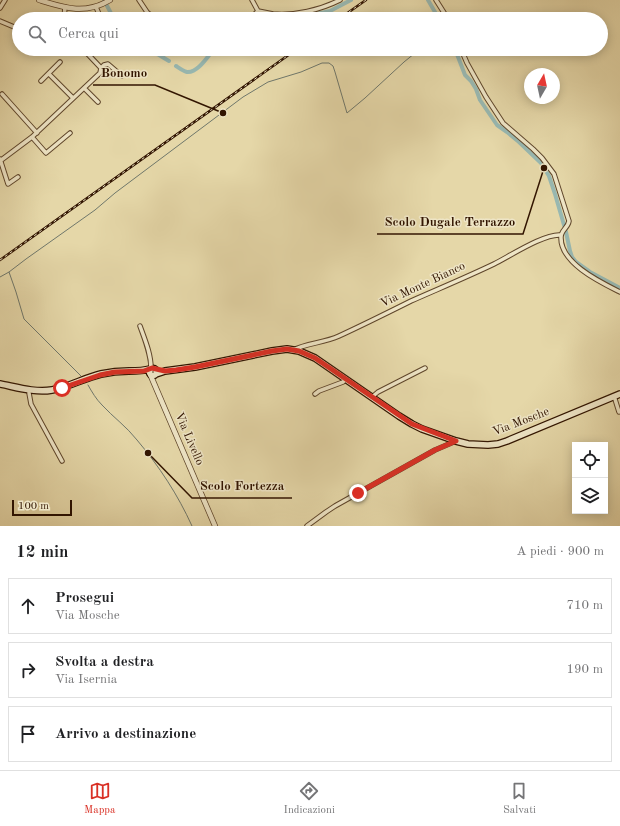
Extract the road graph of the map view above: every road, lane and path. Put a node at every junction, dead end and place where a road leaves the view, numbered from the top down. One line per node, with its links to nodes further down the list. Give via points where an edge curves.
1 (39, 0): 8 (street)
2 (110, 0): 9 (street)
3 (139, 0): 14 (street)
4 (252, 0): 11 (street)
5 (340, 0): 16 (street, via 322,8)
6 (436, 0): 17 (street)
7 (3, 1): 10 (street)
8 (65, 7): 9 (street); 12 (street)
9 (96, 7): 13 (street)
10 (0, 8)
11 (258, 11): 15 (street)
12 (65, 12)
13 (98, 12)
14 (148, 12)
15 (263, 12)
16 (302, 12)
17 (444, 12)
18 (0, 21): 19 (street)
19 (12, 26)
20 (91, 56): 23 (street)
21 (464, 56): 36 (street, via 503,123 533,148 554,174 569,218 569,224)
22 (60, 62): 24 (street)
23 (102, 68): 25 (street, via 108,64); 27 (street)
24 (49, 74): 26 (street); 29 (street)
25 (122, 76)
26 (41, 81)
27 (84, 88): 29 (street); 30 (street)
28 (2, 94): 31 (street)
29 (73, 98): 31 (street)
30 (98, 102)
31 (37, 132): 33 (street)
32 (70, 133): 33 (street, via 46,153)
33 (32, 137): 34 (street)
34 (0, 160): 35 (street, via 8,184)
35 (18, 177)
36 (561, 235): 37 (street, via 568,256 578,268); 39 (street, Via Monte Bianco, via 538,241 338,337)
37 (620, 292)
38 (140, 326): 41 (street, via 148,348)
39 (292, 350): 41 (main road, Via Mosche, via 272,351 195,367); 42 (main road, Via Mosche, via 306,353)
40 (425, 368): 47 (street)
41 (152, 371): 43 (main road, Via Mosche, via 115,372 51,390 28,390); 52 (street, Via Livello, via 153,382)
42 (346, 379): 45 (street); 47 (main road, Via Mosche)
43 (0, 384)
44 (29, 393): 51 (street, via 32,404)
45 (315, 394)
46 (617, 395): 48 (street); 50 (main road, Via Mosche, via 498,444 474,445)
47 (372, 397): 50 (main road, Via Mosche, via 412,424)
48 (619, 405): 49 (street)
49 (619, 412)
50 (456, 441): 53 (street, via 435,450 335,506)
51 (62, 461)
52 (215, 526)
53 (307, 526)

